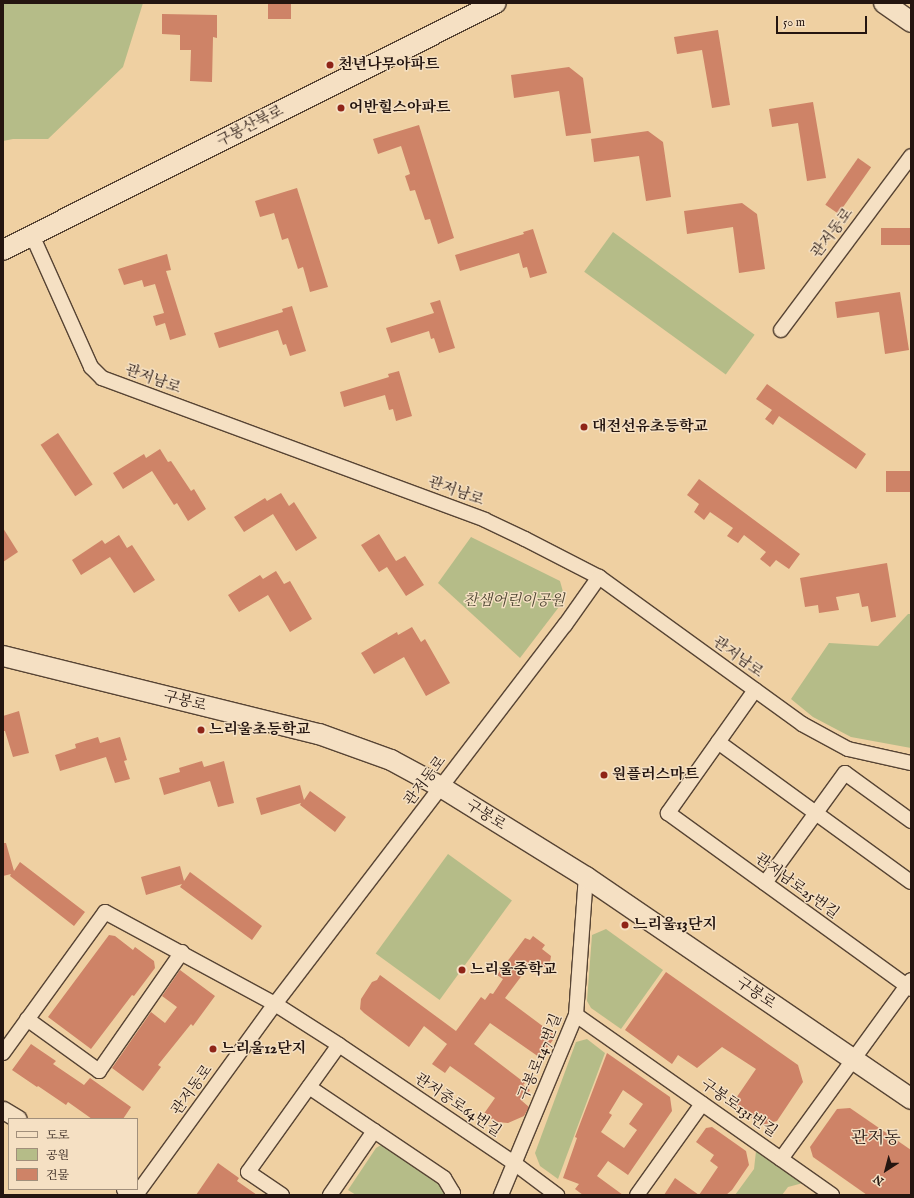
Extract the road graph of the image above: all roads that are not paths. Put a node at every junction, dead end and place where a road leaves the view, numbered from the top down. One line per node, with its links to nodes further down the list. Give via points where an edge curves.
1 (496, 3): 5 (main road, 구봉산북로)
2 (884, 3): 3 (main road)
3 (911, 22)
4 (911, 156): 7 (street, 관저동로)
5 (32, 235): 6 (main road, 구봉산북로); 8 (street, 관저남로, via 91,367 102,378 485,520)
6 (3, 250)
7 (781, 330)
8 (599, 577): 10 (street, 관저남로); 13 (street, 관저동로)
9 (3, 656): 13 (main road, 구봉로, via 319,734 391,760)
10 (755, 690): 11 (street); 12 (street, 관저남로, via 802,724 848,749)
11 (718, 742): 14 (street); 18 (street, 관저남로25번길, via 668,813)
12 (911, 763)
13 (441, 787): 16 (main road, 구봉로); 21 (street, 관저동로)
14 (816, 813): 15 (street, via 845,773); 17 (street); 18 (street)
15 (911, 821)
16 (586, 877): 22 (street, 구봉로147번길); 26 (main road, 구봉로)
17 (911, 882)
18 (765, 883): 20 (street, 관저남로25번길)
19 (182, 952): 21 (street); 23 (street, via 105,912); 23 (street, via 100,1071)
20 (910, 985): 26 (street, 관저남로25번길)
21 (275, 1004): 24 (street, 관저중로64번길); 35 (street, 관저동로)
22 (576, 1015): 29 (street, 구봉로131번길); 34 (street, 구봉로147번길)
23 (27, 1019): 25 (street)
24 (339, 1045): 27 (street); 34 (street, 관저중로64번길)
25 (3, 1053)
26 (853, 1059): 28 (main road, 구봉로); 33 (street, 구봉로131번길)
27 (309, 1087): 32 (street); 36 (street, via 248,1172)
28 (911, 1099)
29 (702, 1104): 33 (street, 구봉로131번길); 41 (street)
30 (3, 1110): 31 (street)
31 (16, 1118)
32 (374, 1132): 37 (street); 38 (street, via 444,1178)
33 (782, 1158): 42 (street)
34 (514, 1163): 39 (street, 구봉로147번길); 40 (street, 관저중로64번길)
35 (135, 1195)
36 (282, 1195)
37 (330, 1195)
38 (452, 1195)
39 (501, 1195)
40 (557, 1195)
41 (637, 1195)
42 (832, 1195)

